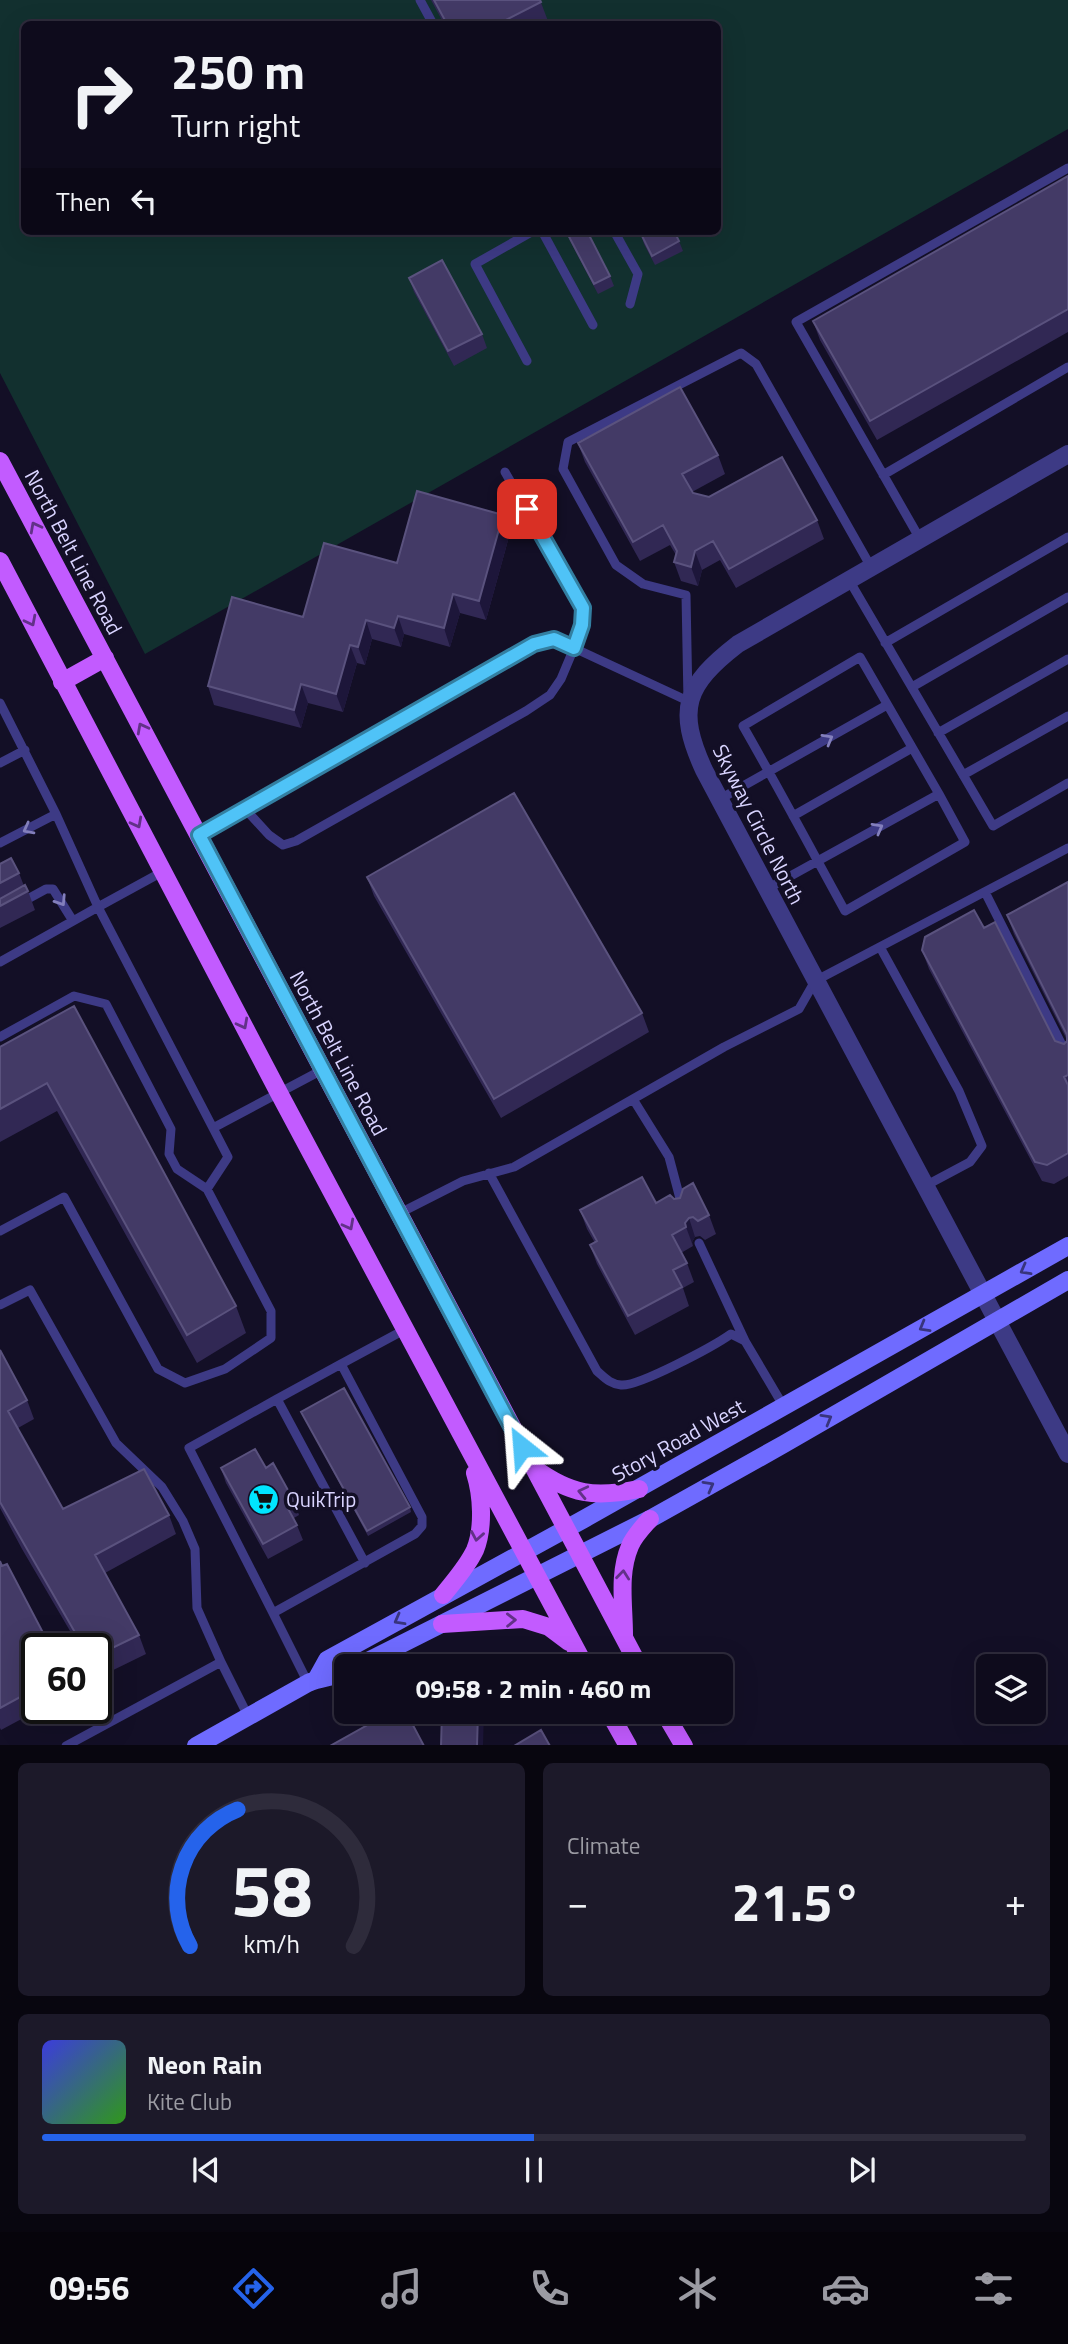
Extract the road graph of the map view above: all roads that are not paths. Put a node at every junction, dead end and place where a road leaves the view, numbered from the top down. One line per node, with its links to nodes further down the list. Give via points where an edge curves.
1 (420, 0): 2 (lane)
2 (431, 21)
3 (1068, 168): 14 (lane, via 796,322)
4 (527, 235): 9 (lane, via 474,264)
5 (544, 235): 8 (lane)
6 (616, 235): 7 (lane, via 638,274)
7 (630, 304)
8 (593, 325)
9 (527, 362)
10 (1068, 367): 14 (lane)
11 (1068, 454): 16 (street)
12 (0, 461): 23 (main road, North Belt Line Road, one-way to 12)
13 (505, 472): 22 (lane, via 583,608)
14 (883, 475): 16 (lane)
15 (1068, 537): 21 (lane)
16 (920, 539): 18 (street)
17 (0, 561): 25 (main road, one-way to 25)
18 (870, 567): 19 (street); 27 (lane, via 756,363 741,353 568,442 563,469 616,565 643,584 686,595)
19 (849, 580): 21 (lane); 27 (street, via 738,644 699,680)
20 (1068, 597): 26 (lane)
21 (885, 643): 26 (lane)
22 (574, 648): 27 (lane); 40 (lane, via 554,639 534,644); 40 (lane, via 550,695 296,841 283,845)
23 (105, 658): 25 (main road); 43 (main road, North Belt Line Road, one-way to 23)
24 (1068, 659): 31 (lane)
25 (62, 682): 47 (main road, one-way to 47)
26 (912, 687): 31 (lane)
27 (688, 701): 39 (street, Skyway Circle North, via 692,745)
28 (0, 703): 33 (lane)
29 (887, 705): 32 (lane); 35 (lane, one-way to 29); 35 (lane, via 860,657 744,726)
30 (1068, 716): 36 (lane)
31 (939, 733): 36 (lane)
32 (912, 748): 38 (lane); 42 (lane)
33 (25, 750): 34 (lane); 41 (lane)
34 (0, 763)
35 (769, 773): 39 (lane); 42 (lane)
36 (963, 775): 37 (lane, via 993,826)
37 (1068, 783)
38 (939, 794): 46 (lane, one-way to 38); 46 (lane, via 965,842 845,911)
39 (720, 799): 48 (street, Skyway Circle North)
40 (246, 810): 43 (lane)
41 (56, 814): 44 (lane, one-way to 44); 50 (lane)
42 (793, 816): 46 (lane)
43 (199, 835): 58 (main road, North Belt Line Road)
44 (0, 844)
45 (1068, 848): 49 (lane)
46 (818, 861): 48 (lane)
47 (162, 872): 50 (lane); 59 (main road, one-way to 59)
48 (767, 889): 55 (street, Skyway Circle North)
49 (985, 892): 53 (lane); 57 (lane)
50 (98, 907): 52 (lane); 61 (lane)
51 (0, 914): 52 (lane, one-way to 52, via 53,889)
52 (73, 921): 54 (lane)
53 (880, 947): 55 (lane); 63 (lane, via 959,1091 982,1146 970,1162)
54 (0, 962)
55 (816, 981): 60 (lane, via 799,1009); 63 (street, Skyway Circle North)
56 (0, 1037): 64 (lane, via 74,996 106,1004 171,1129 169,1154 177,1169)
57 (1068, 1057)
58 (322, 1070): 59 (lane); 66 (main road, North Belt Line Road)
59 (279, 1093): 61 (lane); 74 (main road, one-way to 74)
60 (633, 1099): 62 (lane, via 514,1167); 65 (lane, via 669,1157)
61 (214, 1128): 64 (lane, via 228,1157)
62 (489, 1173): 66 (lane); 75 (lane, via 597,1371 610,1382 623,1386 642,1380 731,1334)
63 (925, 1186): 71 (street, Skyway Circle North)
64 (207, 1189): 67 (lane, via 271,1311 271,1338 225,1369 185,1383 158,1369 64,1197)
65 (683, 1211)
66 (398, 1214): 81 (main road, North Belt Line Road)
67 (0, 1231)
68 (699, 1243): 75 (lane)
69 (1068, 1246): 71 (street, Story Road West, one-way to 71)
70 (1067, 1282): 73 (street)
71 (983, 1293): 73 (street, Skyway Circle North); 78 (street, Story Road West, one-way to 78)
72 (0, 1305): 97 (lane, via 30,1290 116,1443 162,1487 183,1521 195,1549 197,1608)
73 (998, 1320): 80 (street, Skyway Circle North); 83 (street, one-way to 73)
74 (404, 1330): 76 (lane); 79 (main road)
75 (745, 1340): 78 (lane)
76 (341, 1364): 77 (lane); 87 (lane, via 422,1517 415,1534)
77 (277, 1399): 87 (lane); 90 (lane, via 189,1448)
78 (784, 1407): 82 (street, Story Road West)
79 (466, 1446): 85 (main road); 89 (main road, one-way to 89, via 479,1484 481,1516 476,1547)
80 (1068, 1454)
81 (533, 1467): 82 (main road, one-way to 81, via 612,1494 581,1492); 84 (main road, North Belt Line Road)
82 (639, 1489): 84 (street, Story Road West)
83 (650, 1519): 86 (street); 92 (main road, one-way to 83, via 624,1564 631,1544)
84 (565, 1530): 85 (street, Story Road West); 86 (main road, North Belt Line Road)
85 (523, 1552): 88 (main road); 89 (street, Story Road West)
86 (579, 1555): 88 (street); 92 (main road, North Belt Line Road)
87 (365, 1563): 90 (lane)
88 (537, 1577): 91 (street); 93 (main road)
89 (443, 1595): 99 (street, Story Road West, one-way to 99, via 327,1660)
90 (273, 1613): 99 (lane)
91 (442, 1624): 93 (main road, one-way to 93, via 523,1619 549,1627); 94 (street)
92 (624, 1639): 96 (main road, North Belt Line Road)
93 (574, 1646): 95 (main road)
94 (382, 1654)
95 (578, 1654)
96 (632, 1654)
97 (220, 1662): 100 (lane); 103 (lane)
98 (334, 1677): 99 (street, Story Road West)
99 (312, 1681): 100 (street, Story Road West)
100 (248, 1716): 104 (street, Story Road West)
101 (616, 1724): 105 (main road)
102 (671, 1724): 106 (main road)
103 (66, 1745)
104 (196, 1745)
105 (628, 1745)
106 (684, 1745)

